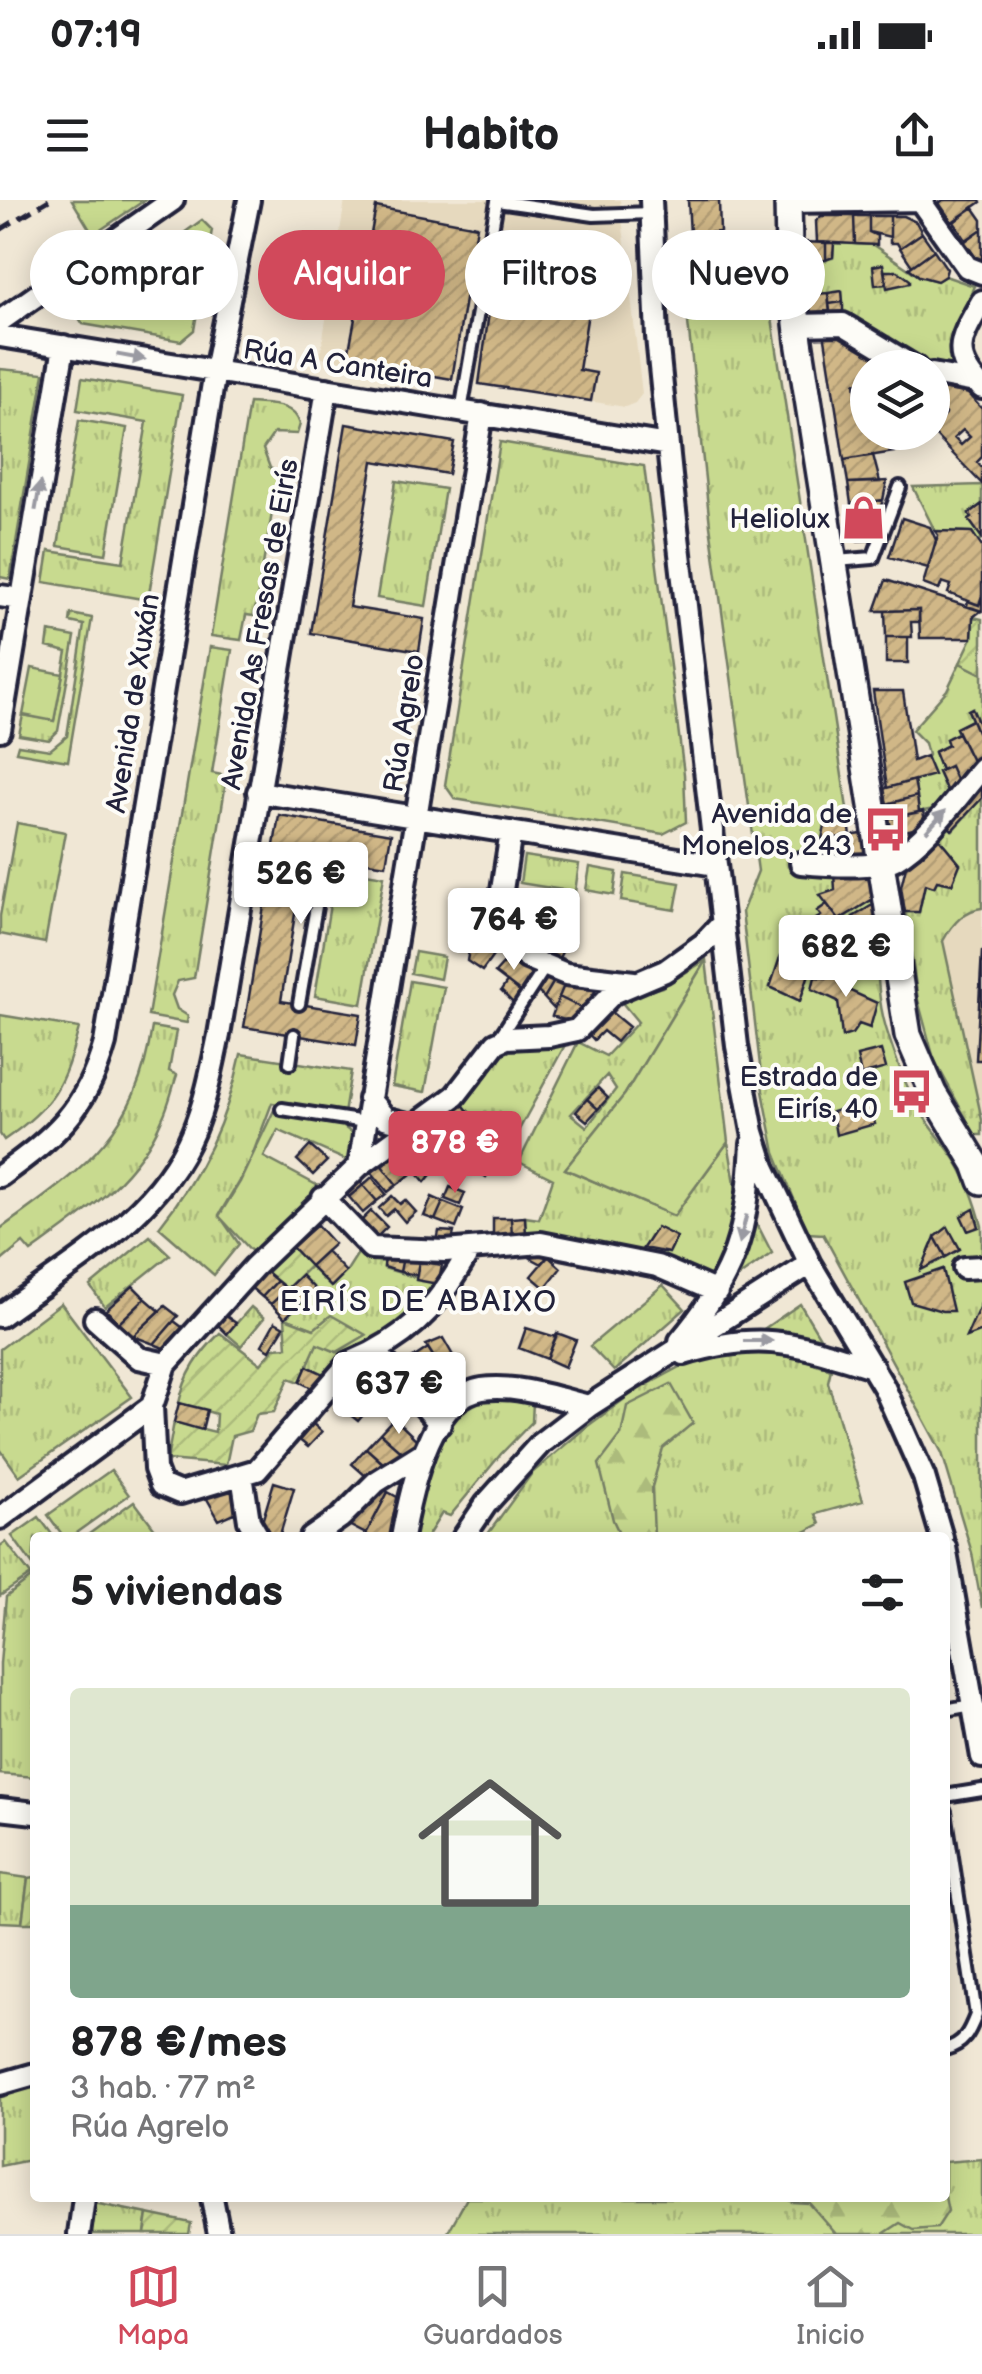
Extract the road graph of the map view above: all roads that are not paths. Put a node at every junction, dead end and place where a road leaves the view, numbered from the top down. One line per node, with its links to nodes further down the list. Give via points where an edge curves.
1 (172, 200): 8 (street)
2 (249, 200): 13 (street, Avenida de Xuxán)
3 (788, 201): 4 (street); 9 (street)
4 (923, 201): 6 (street, via 967,267)
5 (651, 207): 17 (lane, via 594,215 497,200); 18 (street)
6 (982, 273)
7 (982, 301): 15 (street, via 960,345)
8 (0, 321)
9 (797, 325): 12 (street, via 843,324); 20 (street)
10 (0, 336): 11 (street, Rúa A Canteira)
11 (64, 346): 13 (street, Rúa A Canteira, one-way to 13); 21 (street, one-way to 11)
12 (886, 350)
13 (215, 371): 16 (street, Rúa A Canteira); 49 (street, Avenida de Xuxán, via 102,1054 66,1123)
14 (950, 378): 15 (street)
15 (979, 385)
16 (327, 389): 17 (street, Rúa A Canteira); 24 (street, Avenida As Fresas de Eirís)
17 (472, 413): 18 (street, Rúa A Canteira); 25 (street, Rúa Agrelo)
18 (668, 445): 26 (street)
19 (900, 487): 20 (lane, via 873,558)
20 (836, 561): 30 (street)
21 (10, 597): 22 (street)
22 (0, 730)
23 (982, 768): 30 (street, one-way to 23, via 920,838)
24 (258, 792): 25 (street, via 332,810); 54 (street, Avenida As Fresas de Eirís, via 219,1036 187,1145 134,1214)
25 (415, 818): 27 (street); 42 (street, Rúa Agrelo)
26 (712, 820): 29 (street, via 698,844); 31 (street)
27 (511, 832): 29 (street); 36 (street, via 496,930)
28 (325, 855): 38 (lane)
29 (674, 859): 31 (street)
30 (882, 862): 32 (street); 34 (street)
31 (716, 864): 33 (street)
32 (801, 864)
33 (722, 924): 37 (street, via 666,971); 46 (street)
34 (894, 954): 35 (lane); 48 (street, via 919,1065)
35 (820, 964)
36 (546, 966): 37 (street); 40 (lane)
37 (636, 982): 40 (street, via 613,992 577,1030)
38 (299, 1004)
39 (294, 1035): 41 (lane)
40 (496, 1042): 45 (street, via 455,1096)
41 (290, 1063)
42 (369, 1099): 44 (street, Rúa Agrelo); 45 (street, via 385,1118)
43 (282, 1109): 44 (lane)
44 (365, 1122): 47 (street, Rúa Agrelo)
45 (414, 1126): 47 (street)
46 (753, 1132): 52 (street); 53 (street, one-way to 53, via 744,1227)
47 (359, 1166): 50 (street)
48 (980, 1169)
49 (0, 1175)
50 (323, 1198): 51 (street, via 372,1248); 58 (street)
51 (470, 1249): 53 (street, via 541,1243 656,1266); 56 (street, via 418,1324)
52 (810, 1264): 57 (street); 59 (street)
53 (717, 1292): 57 (street)
54 (0, 1316)
55 (95, 1319): 58 (street, via 139,1358)
56 (371, 1353): 62 (street); 64 (street, via 348,1364 257,1470)
57 (663, 1361): 59 (street, one-way to 59, via 717,1344 767,1339); 61 (street)
58 (166, 1364): 60 (street)
59 (873, 1367): 71 (street, via 924,1477)
60 (152, 1406): 64 (street, via 162,1485 180,1493); 66 (street)
61 (590, 1406): 62 (street, via 484,1389 461,1395); 70 (street, via 541,1443)
62 (440, 1424): 63 (street)
63 (425, 1451): 68 (street, via 376,1482); 69 (street)
64 (242, 1475): 67 (street)
65 (0, 1491): 66 (street)
66 (6, 1514)
67 (255, 1532)
68 (319, 1532)
69 (403, 1532)
70 (468, 1532)
71 (940, 1532)
72 (950, 1571): 73 (street)
73 (972, 1705): 74 (lane); 75 (street)
74 (950, 1709)
75 (982, 1757)
76 (982, 1790): 77 (lane)
77 (950, 1795)
78 (0, 1809): 79 (street)
79 (30, 1812)
80 (950, 1845): 81 (lane, via 976,2015 970,2033)
81 (950, 2048)
82 (30, 2075): 83 (street)
83 (0, 2084)
84 (83, 2202): 86 (street)
85 (213, 2202): 87 (street)
86 (79, 2234)
87 (219, 2234)

